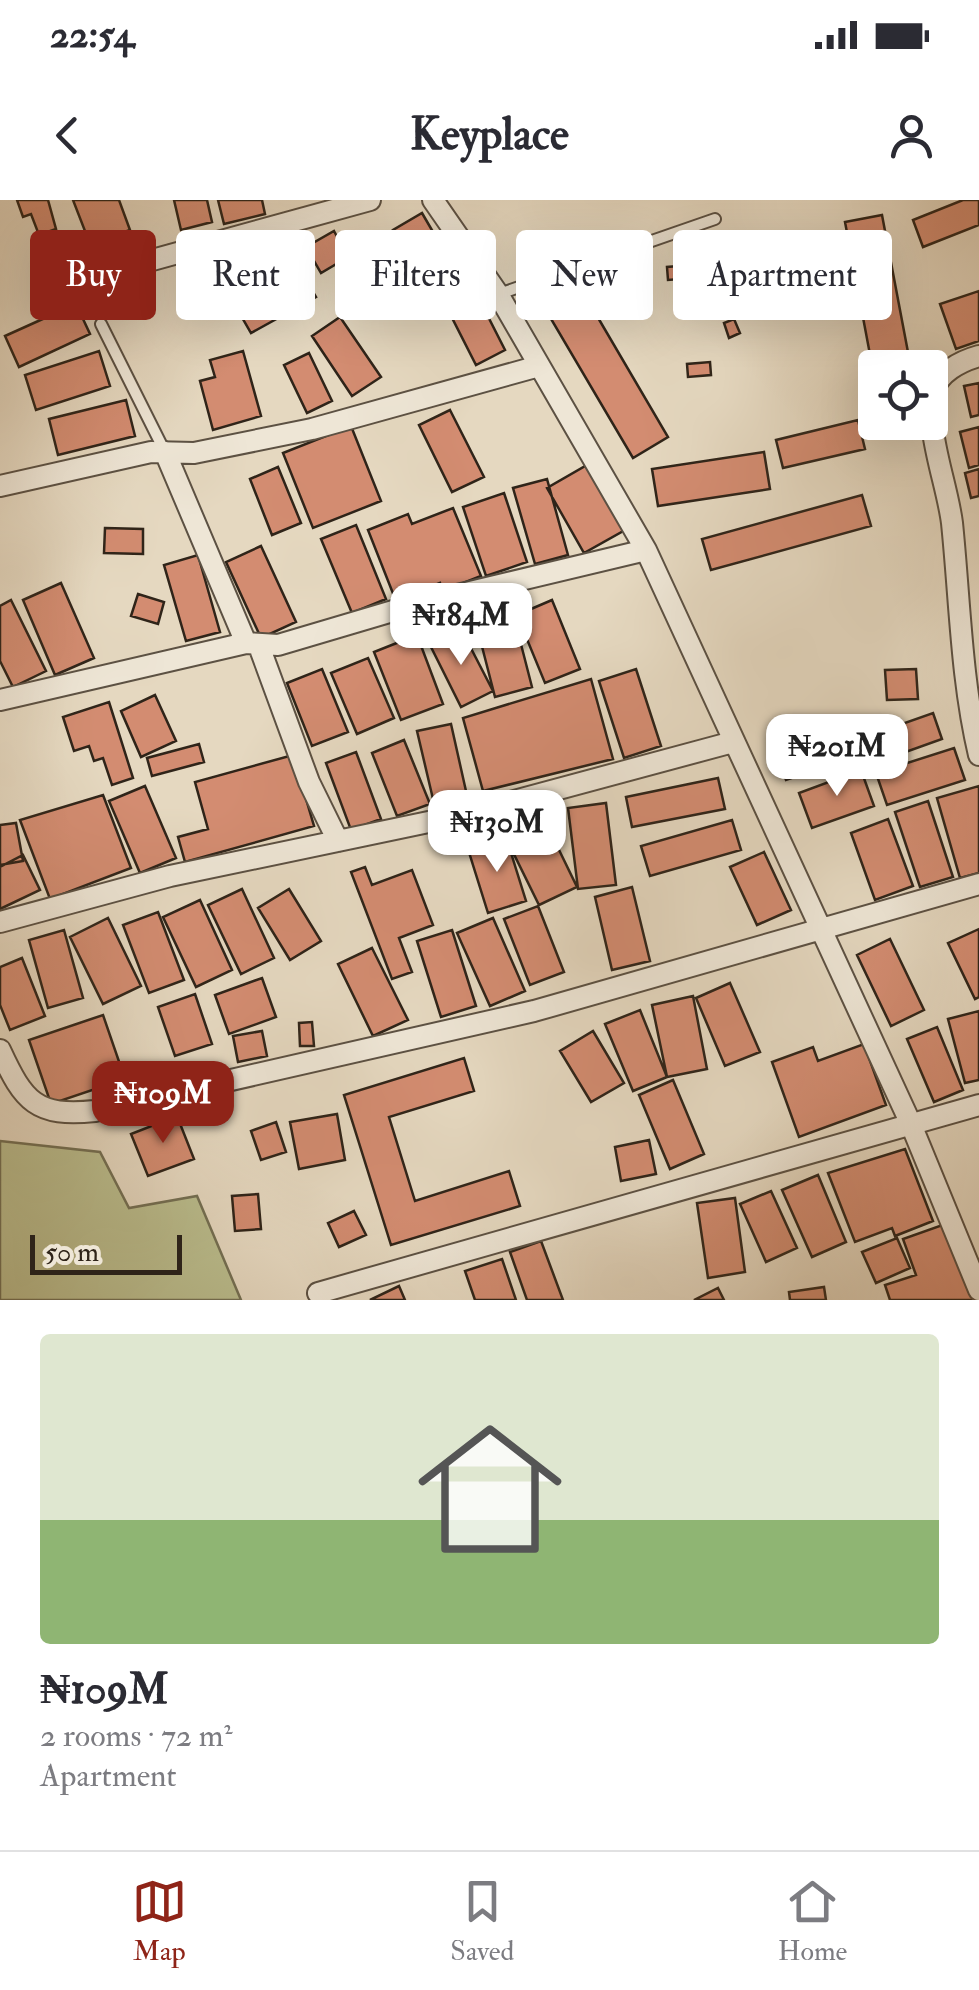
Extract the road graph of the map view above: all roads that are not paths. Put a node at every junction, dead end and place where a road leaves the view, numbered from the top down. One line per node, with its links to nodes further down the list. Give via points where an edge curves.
1 (370, 200): 4 (street)
2 (433, 200): 5 (street)
3 (716, 219): 5 (lane)
4 (156, 259)
5 (498, 294): 8 (street)
6 (101, 324): 9 (lane)
7 (979, 356): 13 (street, via 945,373 934,390 932,415)
8 (539, 366): 9 (street, via 312,429 194,453); 11 (street)
9 (166, 452): 10 (street); 12 (street)
10 (0, 486)
11 (646, 550): 12 (street, via 278,645); 15 (street)
12 (253, 644): 14 (street); 17 (street)
13 (972, 677): 16 (street)
14 (0, 700)
15 (733, 742): 17 (street); 20 (street)
16 (979, 754)
17 (338, 841): 19 (street, via 170,876)
18 (979, 884): 20 (street)
19 (0, 922)
20 (823, 931): 21 (street, via 534,1011 95,1111 42,1110); 23 (street)
21 (0, 1050)
22 (979, 1106): 23 (street)
23 (910, 1122): 24 (street); 25 (street)
24 (979, 1290)
25 (318, 1292)

